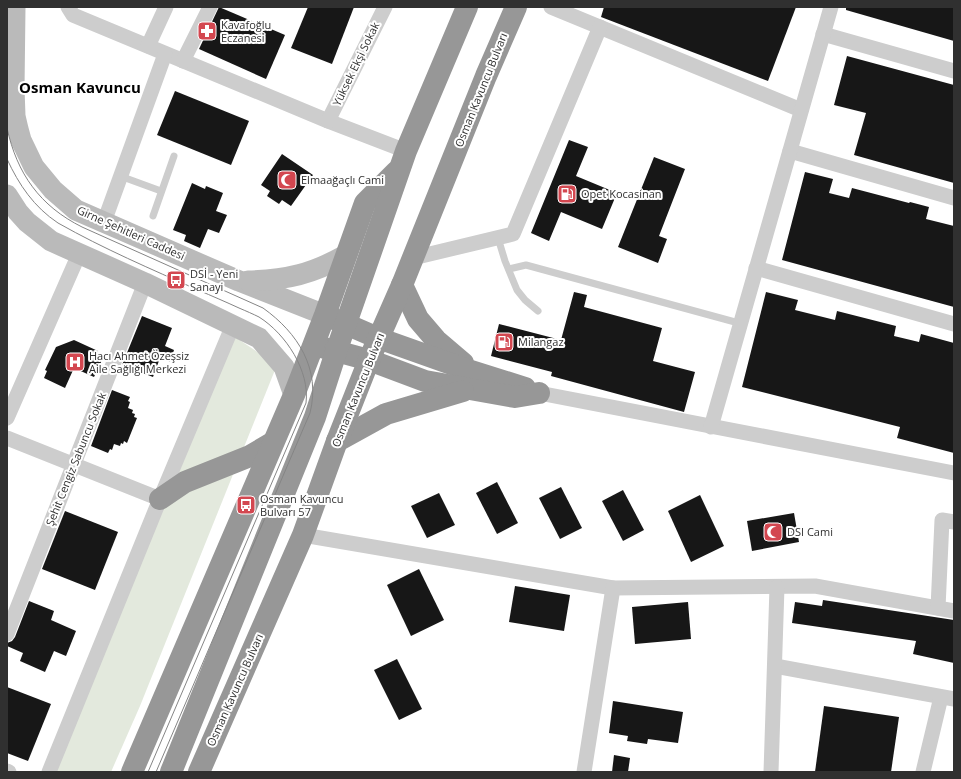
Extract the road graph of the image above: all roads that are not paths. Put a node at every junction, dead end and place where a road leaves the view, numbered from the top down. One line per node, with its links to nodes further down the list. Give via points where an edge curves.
1 (15, 7): 26 (street, Girne Şehitleri Caddesi, via 14,104 21,140 34,167 53,190 76,210)
2 (68, 7): 12 (street, via 73,16)
3 (166, 7): 12 (street)
4 (210, 7): 14 (street)
5 (384, 7): 17 (street, Yüksek Ekşi Sokak)
6 (467, 7): 20 (highway)
7 (516, 7): 30 (highway, Osman Kavuncu Bulvarı)
8 (551, 7): 10 (street)
9 (831, 7): 11 (street)
10 (600, 27): 16 (street); 27 (street, via 513,234)
11 (823, 34): 15 (street); 16 (street)
12 (148, 46): 13 (street)
13 (166, 54): 14 (street); 21 (street)
14 (183, 61): 17 (street)
15 (954, 71)
16 (801, 110): 18 (street)
17 (328, 121): 20 (street)
18 (790, 151): 23 (street); 31 (street)
19 (174, 156): 22 (lane)
20 (403, 159): 29 (highway, via 365,203); 39 (highway)
21 (120, 176): 22 (lane); 26 (street)
22 (161, 191): 25 (lane)
23 (954, 198)
24 (11, 205): 28 (street, via 45,237)
25 (153, 216)
26 (104, 222): 33 (street, Girne Şehitleri Caddesi)
27 (498, 238): 30 (street); 32 (lane)
28 (79, 254): 34 (street); 49 (street)
29 (346, 255): 33 (street, via 326,267 284,279); 37 (highway)
30 (413, 258): 35 (highway, Osman Kavuncu Bulvarı)
31 (756, 268): 40 (street); 50 (street)
32 (509, 269): 36 (lane, via 517,290); 38 (lane, via 526,266)
33 (239, 281): 37 (street, Girne Şehitleri Caddesi)
34 (145, 283): 41 (street); 54 (street, Şehit Cengiz Sabuncu Sokak)
35 (402, 285): 42 (highway, Osman Kavuncu Bulvarı); 46 (highway, via 418,319 436,340 460,359)
36 (538, 311)
37 (325, 315): 39 (highway); 43 (highway)
38 (735, 322)
39 (346, 324): 42 (highway); 44 (highway)
40 (954, 324)
41 (233, 325): 48 (street, via 259,338 284,367); 56 (street)
42 (378, 338): 45 (highway, Osman Kavuncu Bulvarı); 46 (highway)
43 (314, 345): 44 (highway); 48 (highway)
44 (336, 352): 45 (highway); 68 (highway, via 315,417)
45 (369, 360): 46 (highway, via 425,381); 51 (highway, Osman Kavuncu Bulvarı)
46 (470, 380): 47 (highway, via 515,397); 51 (highway, via 386,414)
47 (539, 393): 50 (street)
48 (294, 395): 53 (highway)
49 (7, 418)
50 (711, 427): 55 (street)
51 (336, 441): 58 (highway, Osman Kavuncu Bulvarı)
52 (9, 443): 54 (street)
53 (272, 443): 56 (highway, via 237,462 185,482); 67 (highway)
54 (74, 464): 56 (street); 63 (street, Şehit Cengiz Sabuncu Sokak)
55 (954, 473)
56 (160, 498): 66 (street)
57 (954, 522): 61 (street, via 942,520)
58 (303, 535): 60 (street); 69 (highway, Osman Kavuncu Bulvarı)
59 (777, 587): 60 (street); 61 (street, via 816,586); 64 (street)
60 (613, 588): 70 (street)
61 (938, 608): 62 (street)
62 (954, 611)
63 (7, 634)
64 (774, 666): 65 (street); 71 (street)
65 (948, 698): 72 (street)
66 (49, 772)
67 (132, 772)
68 (172, 772)
69 (199, 772)
70 (584, 772)
71 (771, 772)
72 (923, 772)

